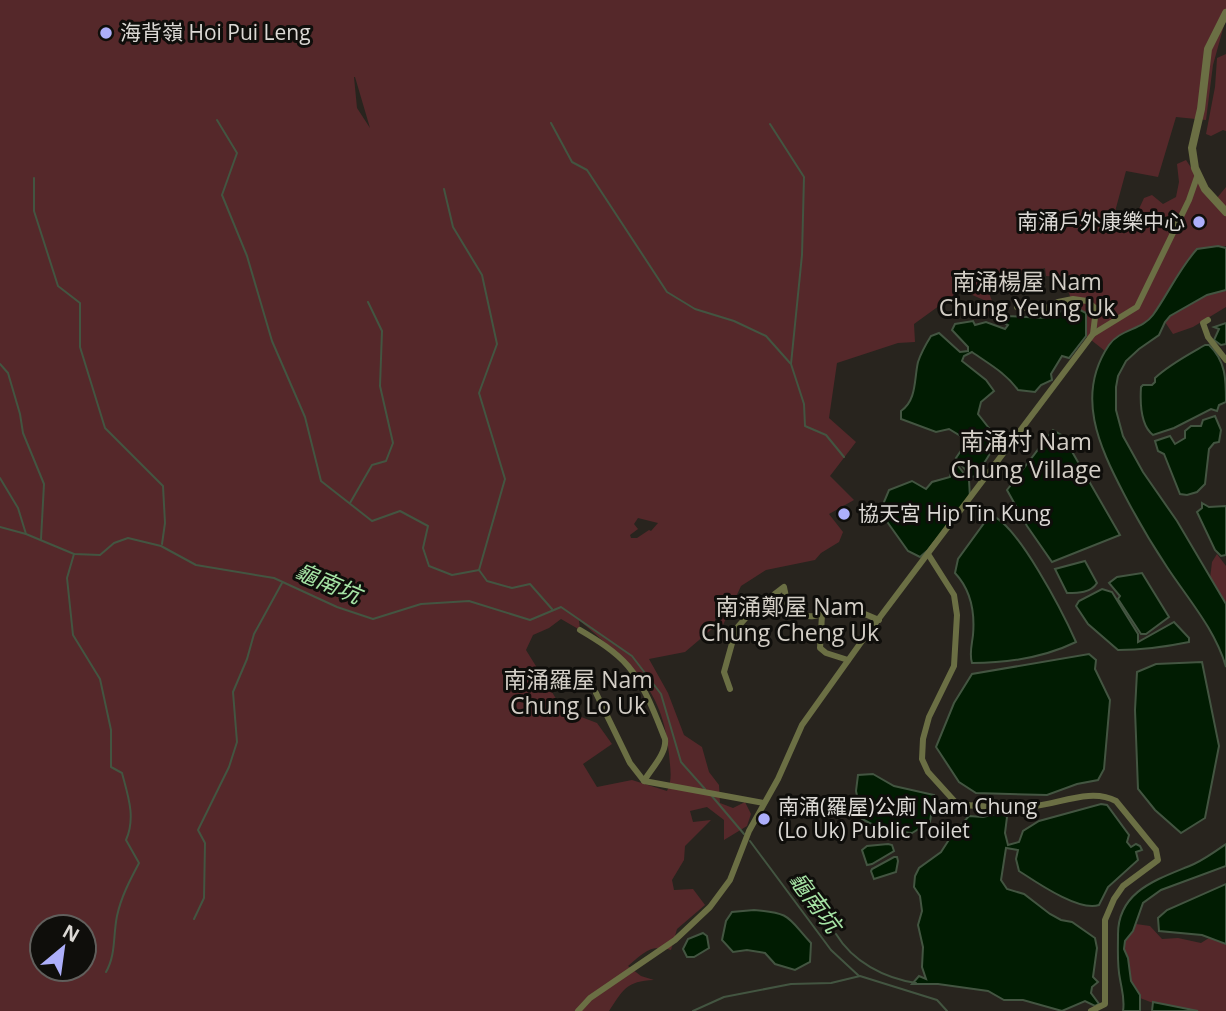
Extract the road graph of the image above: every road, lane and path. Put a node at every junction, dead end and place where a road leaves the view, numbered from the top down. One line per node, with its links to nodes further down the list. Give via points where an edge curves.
1 (1226, 13): 2 (street, via 1206,57 1192,148)
2 (1198, 174): 3 (street); 6 (street, via 1137,307)
3 (1226, 212)
4 (1017, 307): 6 (street, via 1042,310 1058,302 1087,301 1096,309)
5 (1208, 320): 7 (street, via 1203,323 1208,337)
6 (1093, 334): 8 (street)
7 (1226, 360)
8 (928, 554): 10 (street); 18 (street, via 954,595 957,615 954,666 923,739 922,759 928,772 957,804 1034,806 1110,797 1156,850 1158,860 1124,886 1105,920 1105,1004)
9 (822, 615): 10 (street, via 841,604); 12 (street, via 820,648); 13 (street, via 799,615 788,607 784,587 750,613 736,629 724,672)
10 (879, 620): 12 (street)
11 (580, 630): 15 (street, via 628,666 665,738 666,744)
12 (848, 660): 16 (street, via 802,725)
13 (730, 689)
14 (596, 693): 15 (street, via 630,763)
15 (644, 781): 16 (street)
16 (764, 803): 17 (street, via 730,880 710,908 675,940)
17 (578, 1011)
18 (1091, 1011)

